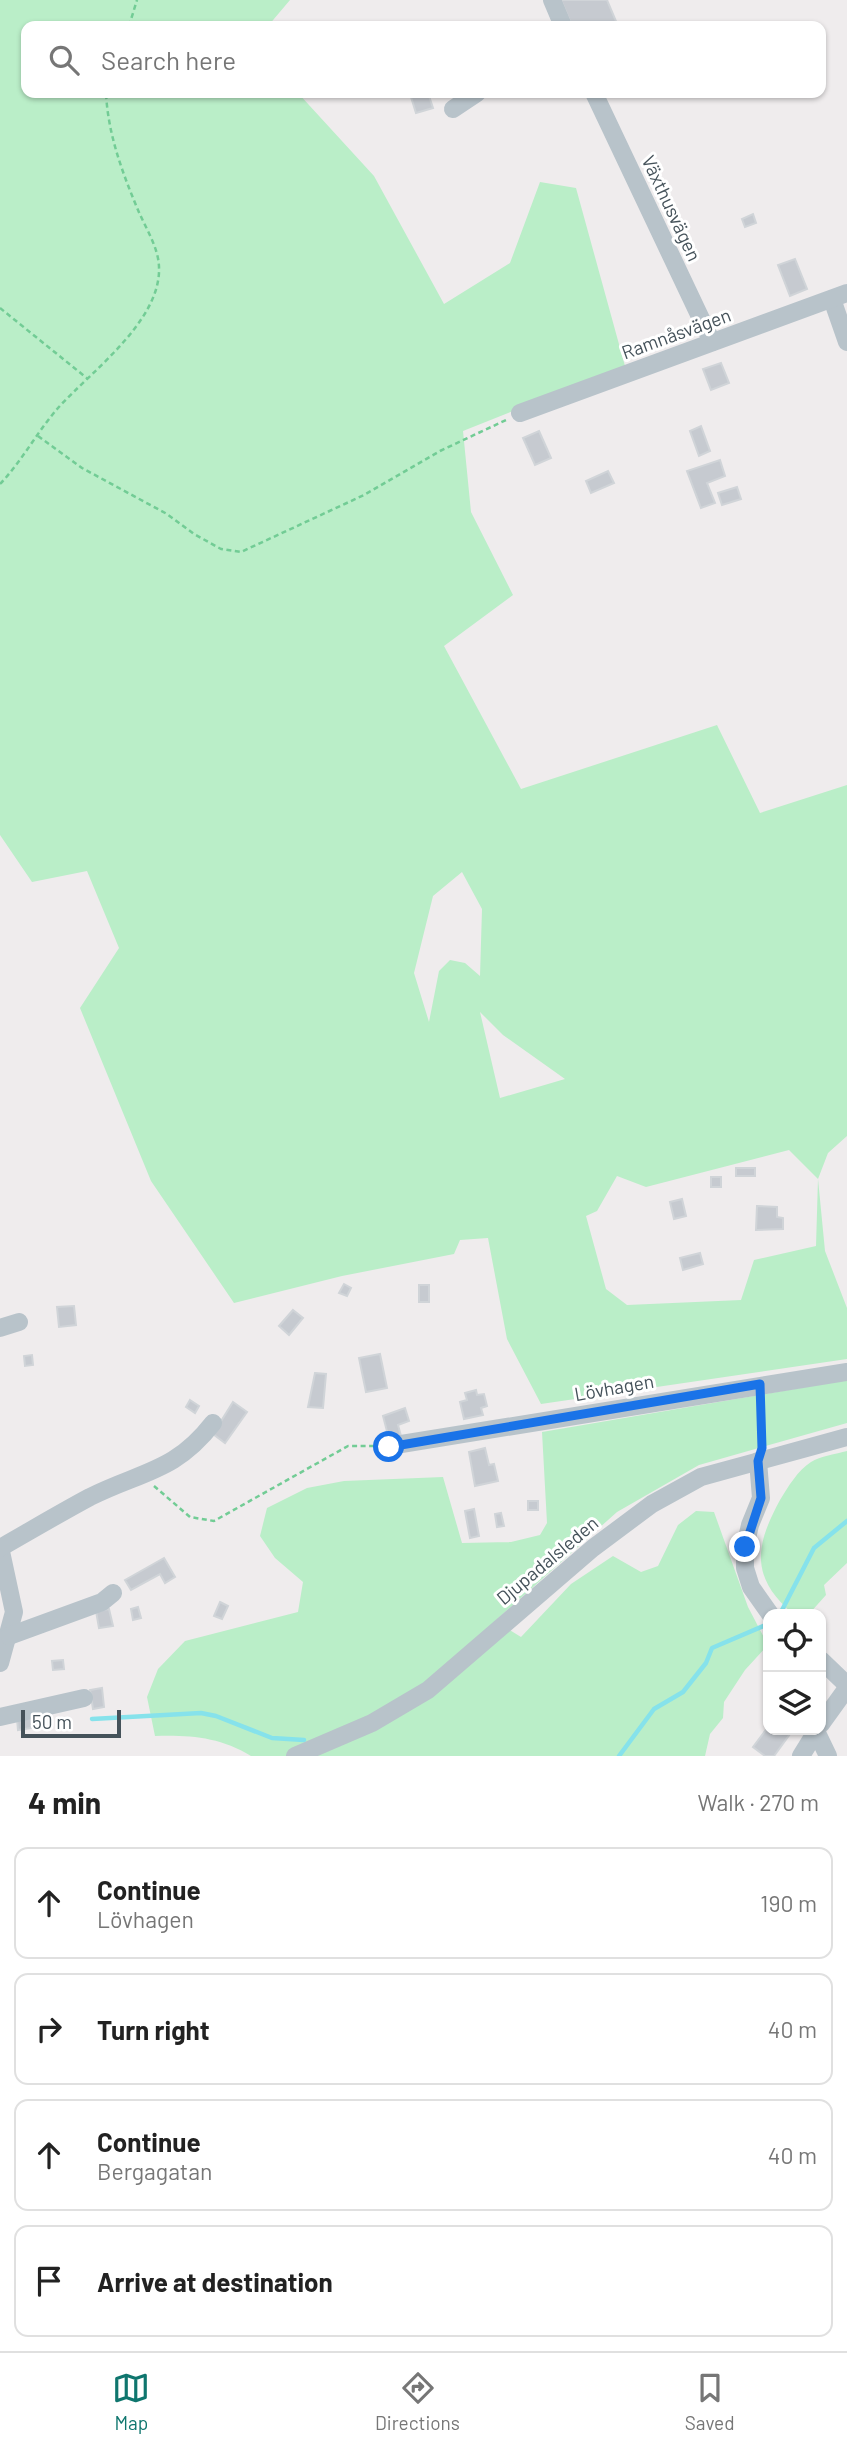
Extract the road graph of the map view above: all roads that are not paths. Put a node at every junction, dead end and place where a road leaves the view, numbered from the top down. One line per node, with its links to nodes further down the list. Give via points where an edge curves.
1 (552, 0): 2 (street)
2 (560, 21)
3 (470, 98): 5 (street)
4 (596, 98): 7 (street, Växthusvägen)
5 (453, 109)
6 (839, 296): 7 (street, Ramnåsvägen); 8 (street)
7 (712, 342): 9 (street, Ramnåsvägen)
8 (847, 342)
9 (520, 413)
10 (19, 1322): 11 (street)
11 (0, 1328)
12 (847, 1372): 15 (street, Lövhagen)
13 (213, 1423): 17 (street, via 195,1447 172,1463 91,1497)
14 (847, 1437): 16 (street, Djupadalsleden)
15 (389, 1447)
16 (758, 1461): 19 (street, via 761,1498 750,1525 745,1568 751,1587); 29 (street, Djupadalsleden, via 701,1477 652,1504 593,1548 428,1689 372,1723)
17 (0, 1547): 20 (street, via 14,1612)
18 (113, 1593): 20 (street, via 102,1602)
19 (766, 1609)
20 (9, 1636): 21 (street)
21 (0, 1663)
22 (826, 1665): 23 (street)
23 (847, 1686): 25 (street)
24 (84, 1698): 26 (street)
25 (826, 1716)
26 (0, 1717)
27 (814, 1735): 30 (street)
28 (820, 1735): 31 (street)
29 (295, 1756)
30 (801, 1756)
31 (828, 1756)

